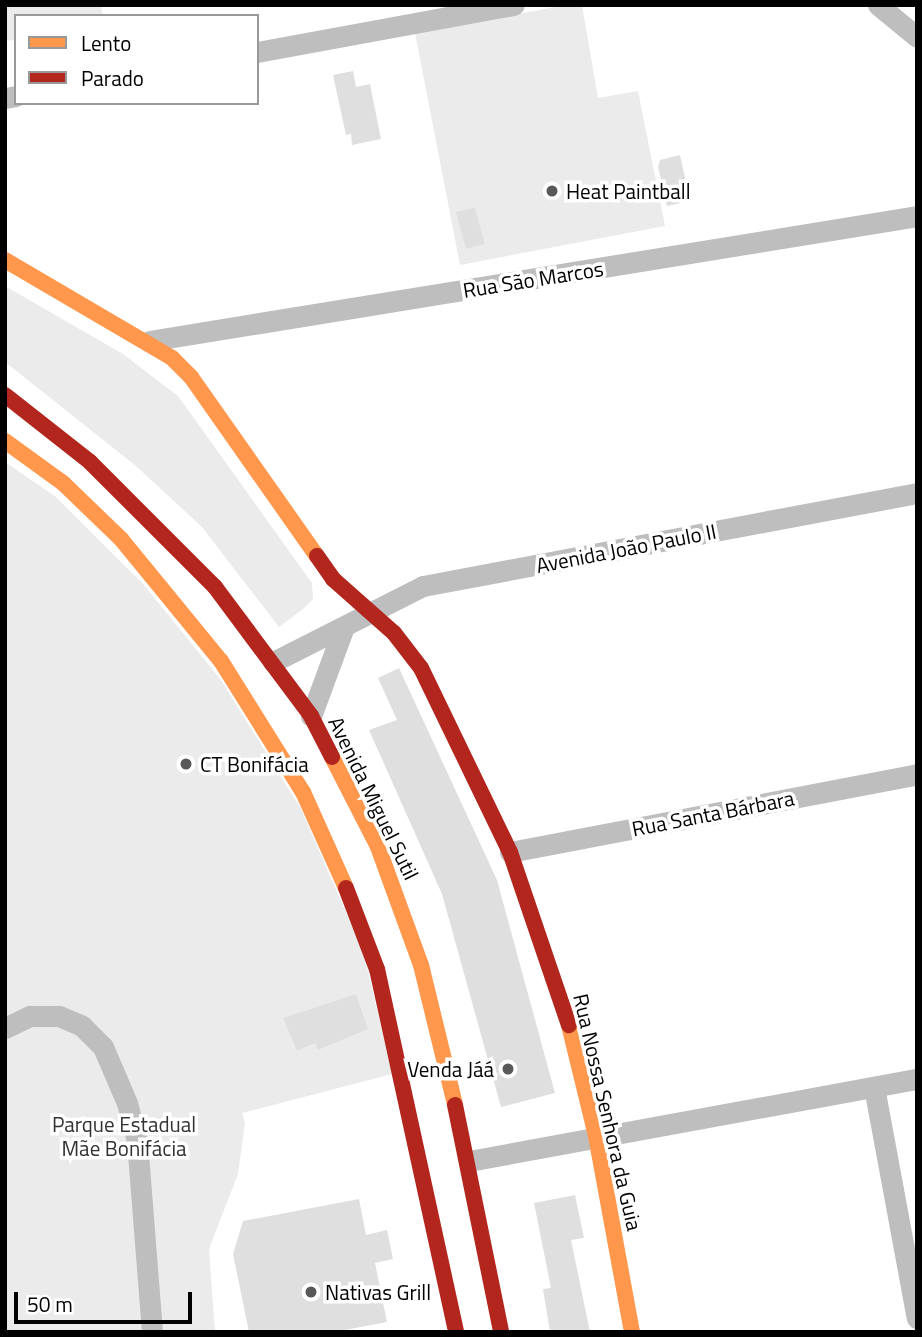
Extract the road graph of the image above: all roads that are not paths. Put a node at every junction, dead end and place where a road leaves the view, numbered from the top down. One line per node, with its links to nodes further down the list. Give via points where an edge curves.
1 (514, 5): 4 (street)
2 (878, 5): 3 (street)
3 (917, 37)
4 (259, 52)
5 (917, 216): 7 (street, Rua São Marcos)
6 (5, 260): 7 (main road, Rua Nossa Senhora da Guia)
7 (149, 341): 11 (main road, Rua Nossa Senhora da Guia, via 191,377 333,579)
8 (5, 395): 13 (main road, Avenida Miguel Sutil, via 90,462 155,523 215,587)
9 (5, 441): 24 (main road, via 63,483 121,539 176,603 228,671 303,792 336,861 377,969)
10 (917, 494): 11 (street, Avenida João Paulo II, via 423,586)
11 (371, 611): 12 (street, Avenida João Paulo II); 16 (main road, Rua Nossa Senhora da Guia, via 421,668)
12 (344, 627): 13 (street, Avenida João Paulo II); 14 (street)
13 (273, 662): 14 (main road, Avenida Miguel Sutil)
14 (311, 716): 21 (main road, Avenida Miguel Sutil, via 402,906)
15 (917, 774): 16 (street, Rua Santa Bárbara)
16 (510, 852): 20 (main road, Rua Nossa Senhora da Guia, via 562,995)
17 (5, 1028): 23 (street, via 30,1016 60,1016 82,1026 103,1047 127,1103 137,1141)
18 (917, 1079): 19 (street)
19 (874, 1087): 20 (street); 22 (street)
20 (596, 1136): 21 (street); 26 (main road, Rua Nossa Senhora da Guia)
21 (469, 1161): 25 (main road, Avenida Miguel Sutil)
22 (917, 1318)
23 (152, 1332)
24 (456, 1332)
25 (501, 1332)
26 (632, 1332)

